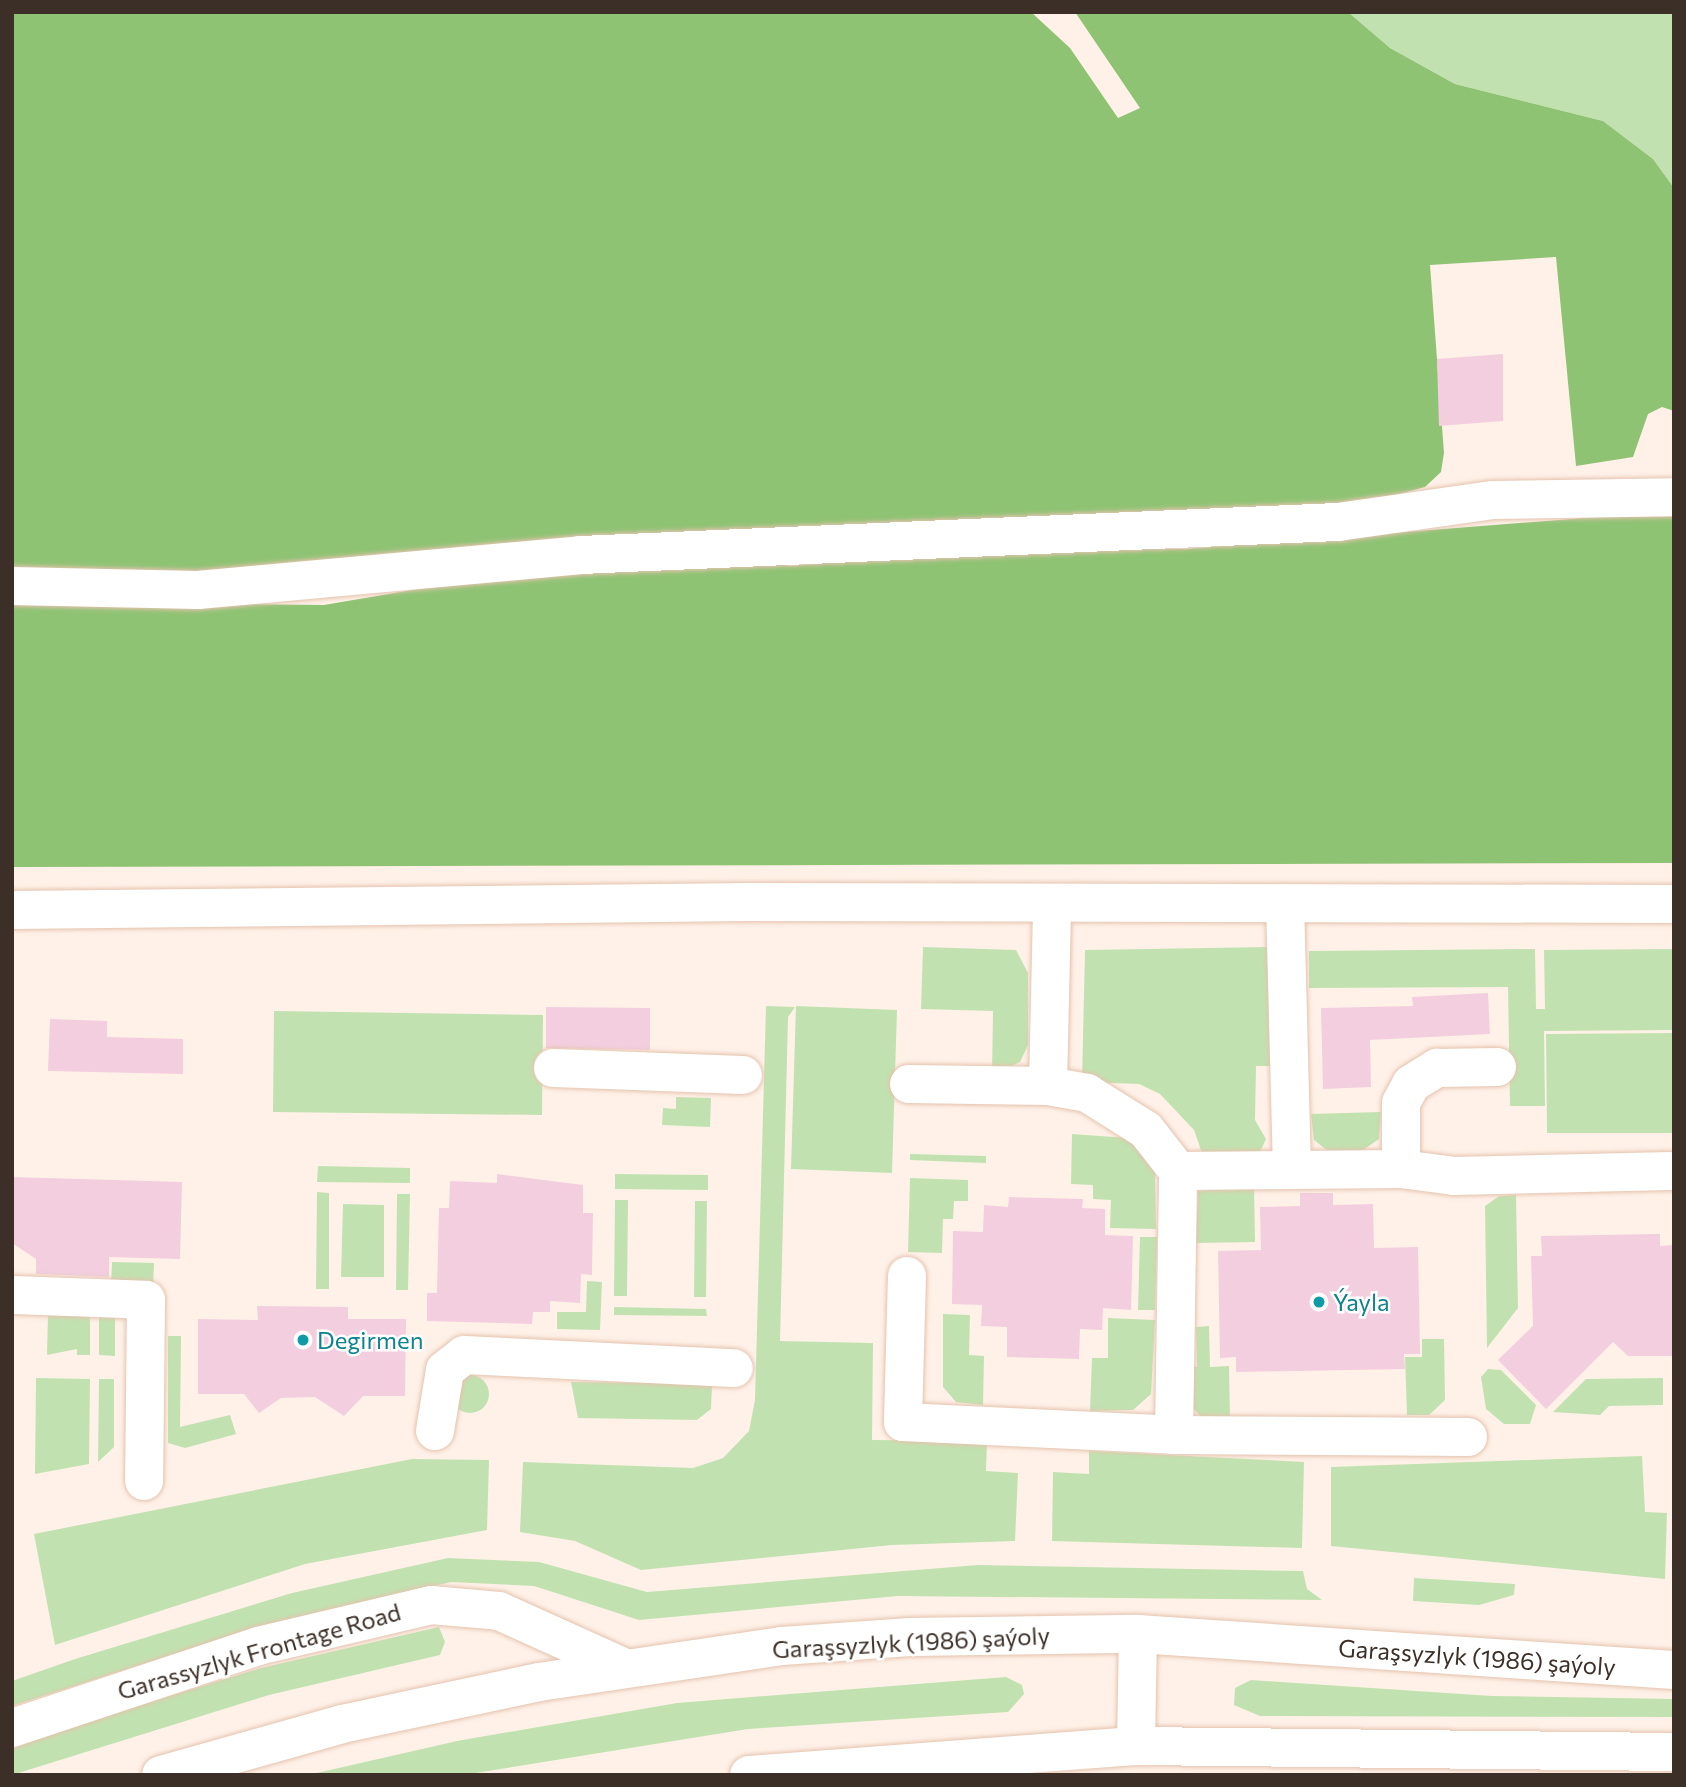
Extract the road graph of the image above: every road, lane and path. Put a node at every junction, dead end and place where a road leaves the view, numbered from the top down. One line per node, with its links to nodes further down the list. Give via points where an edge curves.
1 (1674, 498): 2 (street, via 1493,500 1338,522 581,555 198,590)
2 (12, 586)
3 (1052, 902): 4 (street); 6 (street); 11 (street)
4 (1285, 903): 5 (street); 13 (street)
5 (1674, 904)
6 (12, 910)
7 (1497, 1067): 12 (street, via 1437,1068 1411,1084 1401,1103)
8 (553, 1068): 9 (street)
9 (743, 1075)
10 (909, 1084): 11 (street)
11 (1048, 1086): 14 (street, via 1118,1108)
12 (1401, 1169): 13 (street); 15 (street, via 1454,1176)
13 (1292, 1170): 14 (street)
14 (1178, 1171): 20 (street)
15 (1674, 1171)
16 (906, 1276): 20 (street, via 903,1422)
17 (12, 1295): 22 (street, via 146,1300)
18 (734, 1368): 19 (street, via 464,1356 444,1370)
19 (435, 1431)
20 (1174, 1435): 21 (street)
21 (1468, 1437)
22 (144, 1481)
23 (1138, 1634): 24 (street, Garaşsyzlyk (1986) şaýoly, via 910,1637 782,1646); 25 (street, Garaşsyzlyk (1986) şaýoly); 27 (street)
24 (625, 1668): 26 (street, Garassyzlyk Frontage Road, via 499,1611 431,1605 258,1646); 30 (street, Garaşsyzlyk (1986) şaýoly, via 342,1724)
25 (1674, 1670)
26 (12, 1728)
27 (1136, 1746): 28 (street); 29 (street)
28 (1674, 1752)
29 (806, 1772): 31 (street)
30 (161, 1775)
31 (749, 1775)

